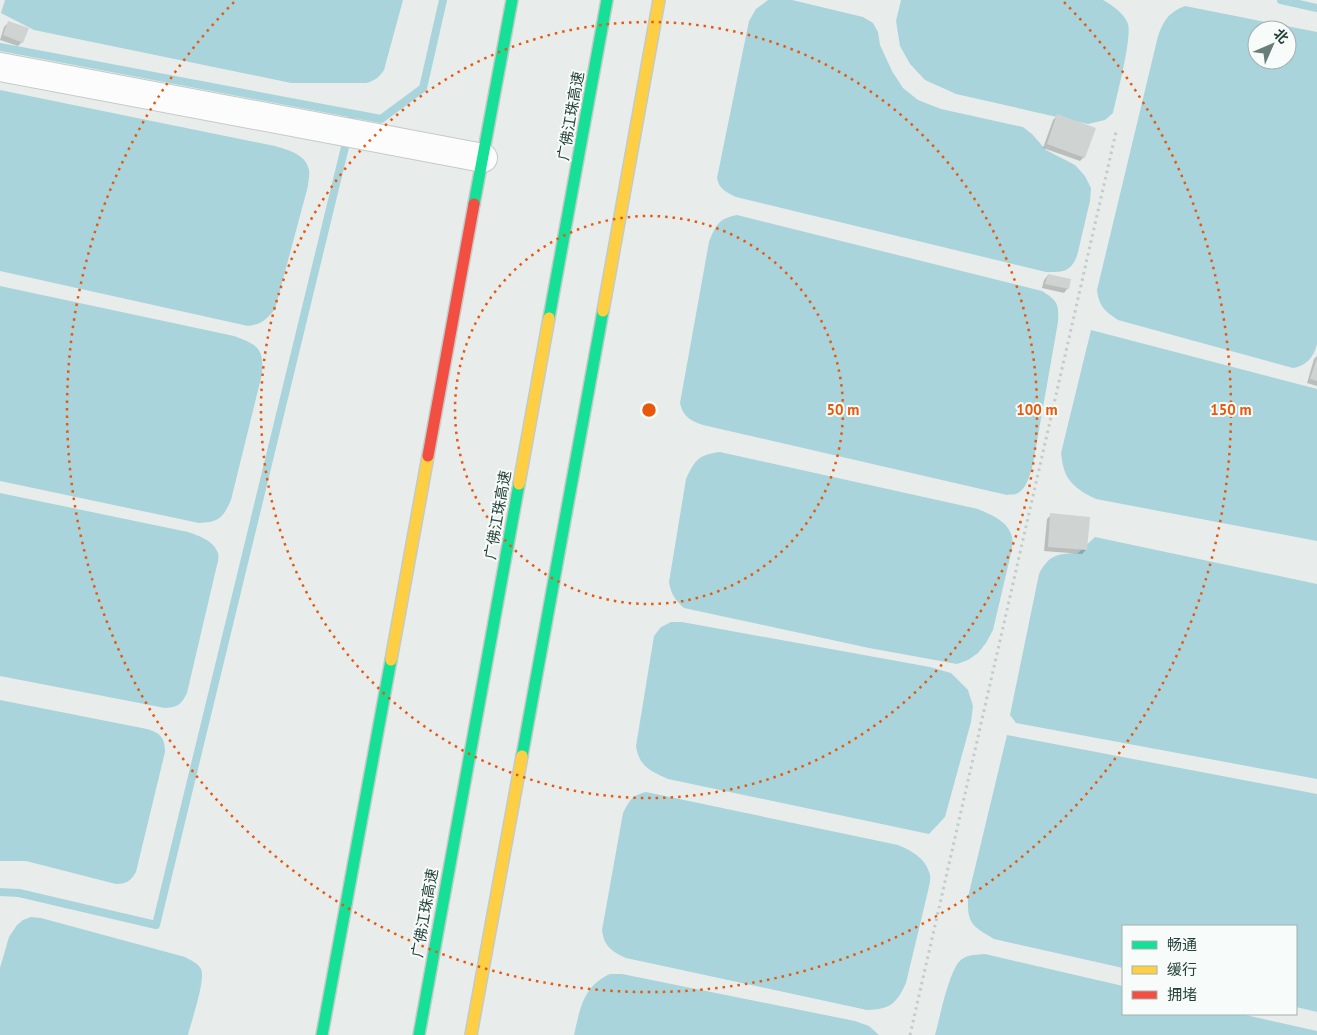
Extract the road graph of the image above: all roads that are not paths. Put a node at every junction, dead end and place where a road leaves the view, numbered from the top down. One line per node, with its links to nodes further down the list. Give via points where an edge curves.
1 (512, 0): 5 (main road)
2 (607, 0): 7 (main road, 广佛江珠高速)
3 (659, 0): 8 (main road)
4 (0, 67): 5 (street)
5 (483, 158): 6 (main road)
6 (322, 1035)
7 (418, 1035)
8 (471, 1035)

